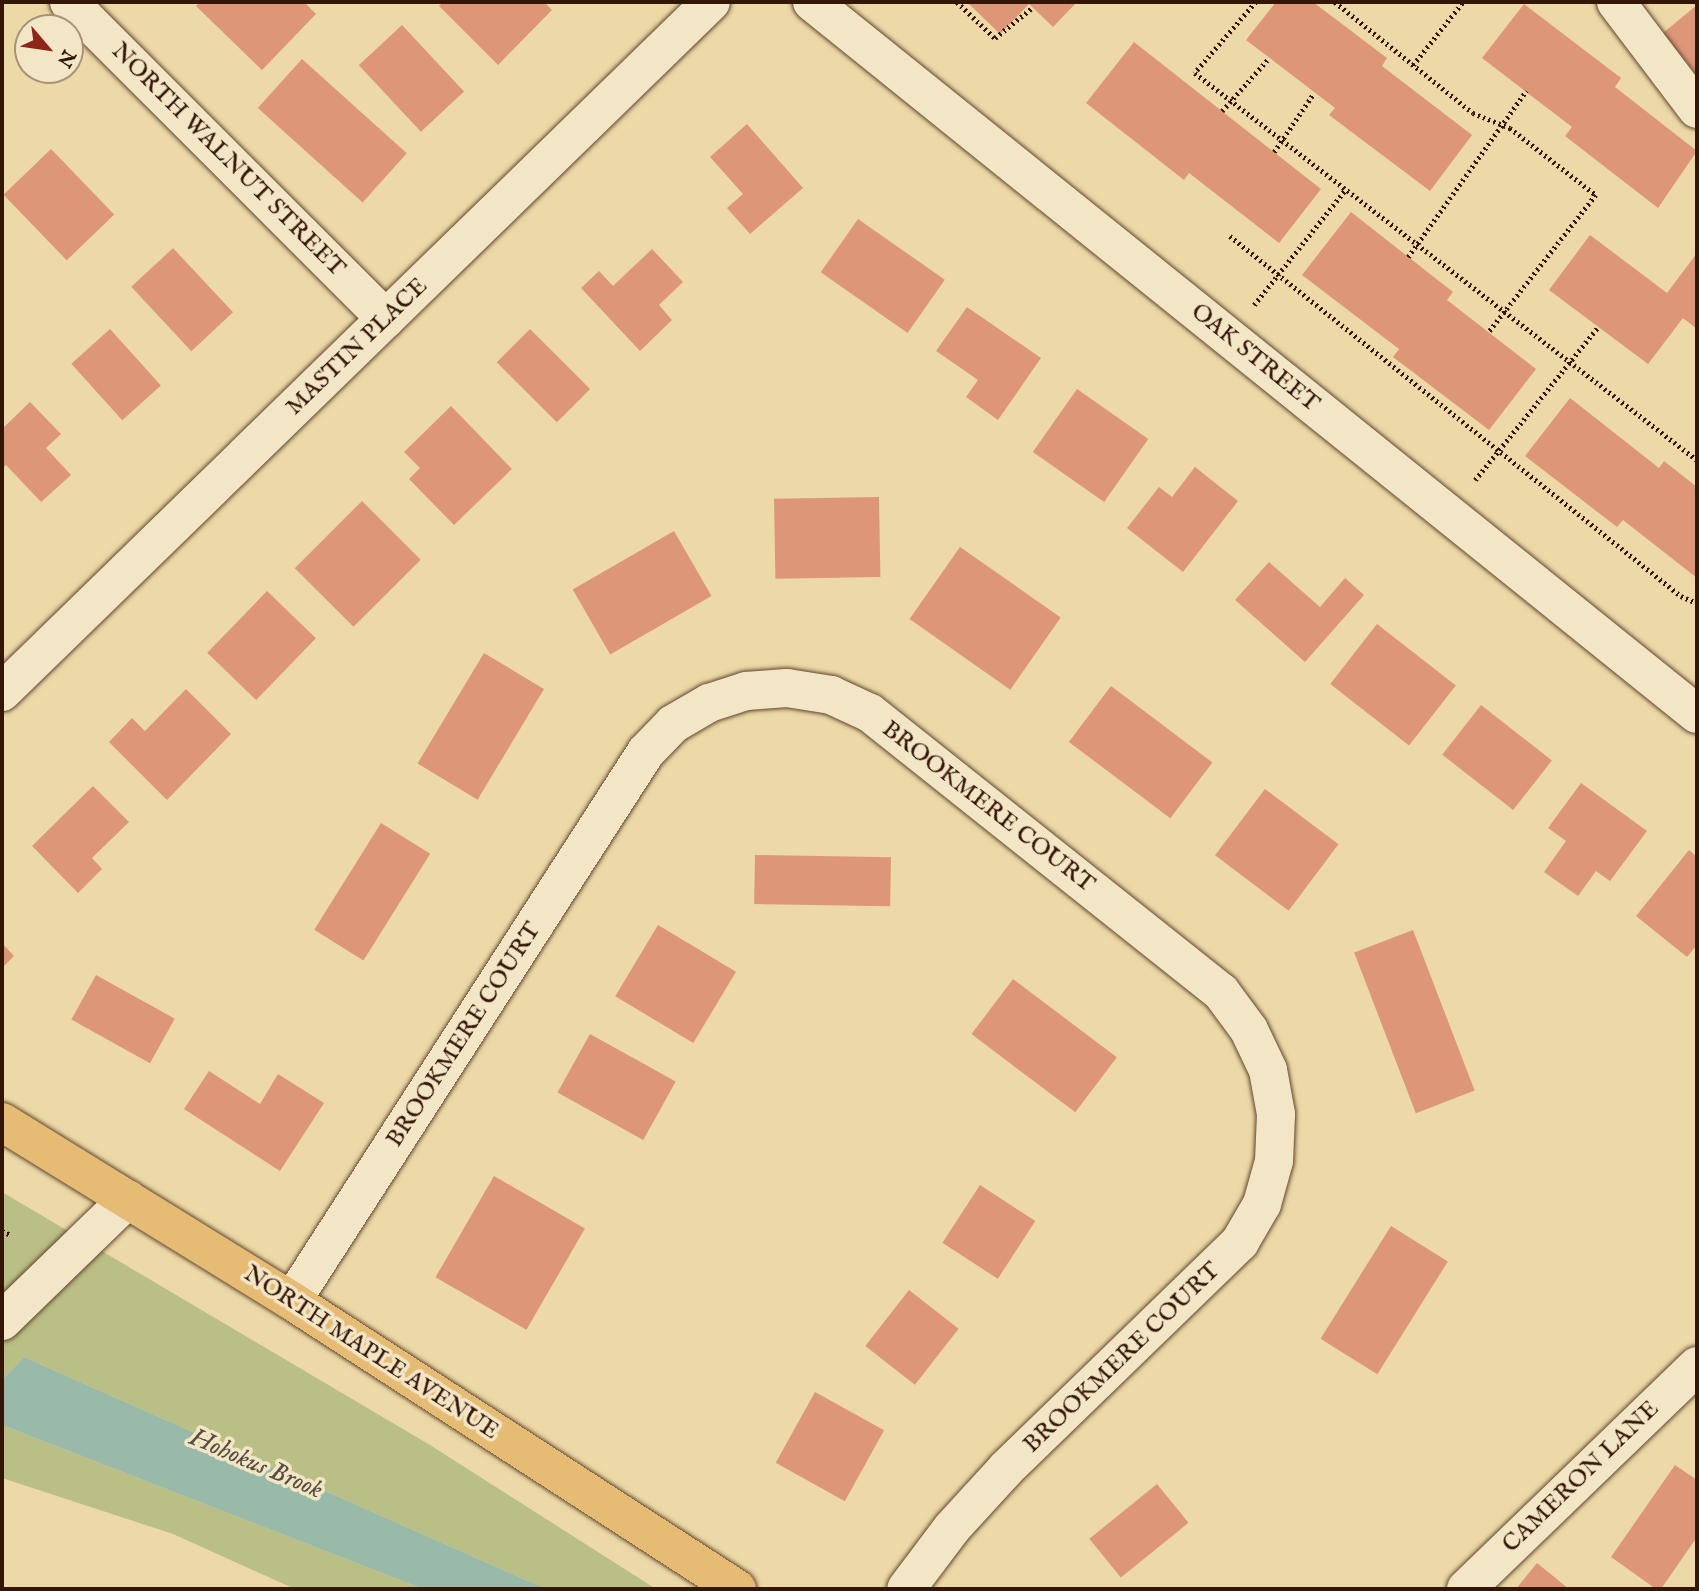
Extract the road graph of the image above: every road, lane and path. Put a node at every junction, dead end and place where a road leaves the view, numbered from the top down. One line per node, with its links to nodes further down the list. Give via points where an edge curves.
1 (69, 2): 27 (street, NORTH WALNUT STREET)
2 (711, 2): 27 (street, MASTIN PLACE)
3 (812, 2): 36 (street, OAK STREET)
4 (957, 2): 9 (path, via 995,38)
5 (1256, 2): 14 (path, via 1195,73)
6 (1335, 2): 11 (path)
7 (1463, 2): 11 (path)
8 (1616, 2): 15 (street)
9 (1033, 7)
10 (1269, 58): 14 (path)
11 (1413, 65): 17 (path, via 1473,113)
12 (1526, 91): 17 (path)
13 (1314, 93): 18 (path)
14 (1231, 100): 16 (path); 18 (path)
15 (1697, 109)
16 (1222, 111)
17 (1503, 126): 22 (path); 26 (path, via 1596,195)
18 (1281, 139): 19 (path); 20 (path)
19 (1274, 152)
20 (1346, 189): 22 (path); 24 (path)
21 (1230, 236): 24 (path)
22 (1417, 244): 23 (path); 26 (path)
23 (1408, 257)
24 (1279, 274): 25 (path); 31 (path)
25 (1254, 306)
26 (1503, 311): 29 (path); 30 (path)
27 (386, 318): 35 (street, MASTIN PLACE)
28 (1598, 327): 30 (path)
29 (1489, 332)
30 (1571, 362): 31 (path); 32 (path)
31 (1499, 449): 33 (path); 34 (path, via 1681,596)
32 (1697, 460)
33 (1475, 480)
34 (1697, 603)
35 (2, 692)
36 (1697, 714)
37 (2, 1122): 38 (main road, NORTH MAPLE AVENUE)
38 (128, 1199): 41 (main road, NORTH MAPLE AVENUE); 42 (street)
39 (2, 1231): 40 (path)
40 (11, 1235)
41 (292, 1301): 44 (main road, NORTH MAPLE AVENUE); 45 (street, BROOKMERE COURT, via 646,752 673,724 746,691 787,688 831,695 870,713 1221,992 1258,1050 1276,1114 1274,1161 1262,1203 1240,1242 1006,1469 952,1528)
42 (2, 1321)
43 (1697, 1366): 46 (street, CAMERON LANE)
44 (737, 1589)
45 (906, 1589)
46 (1466, 1589)

